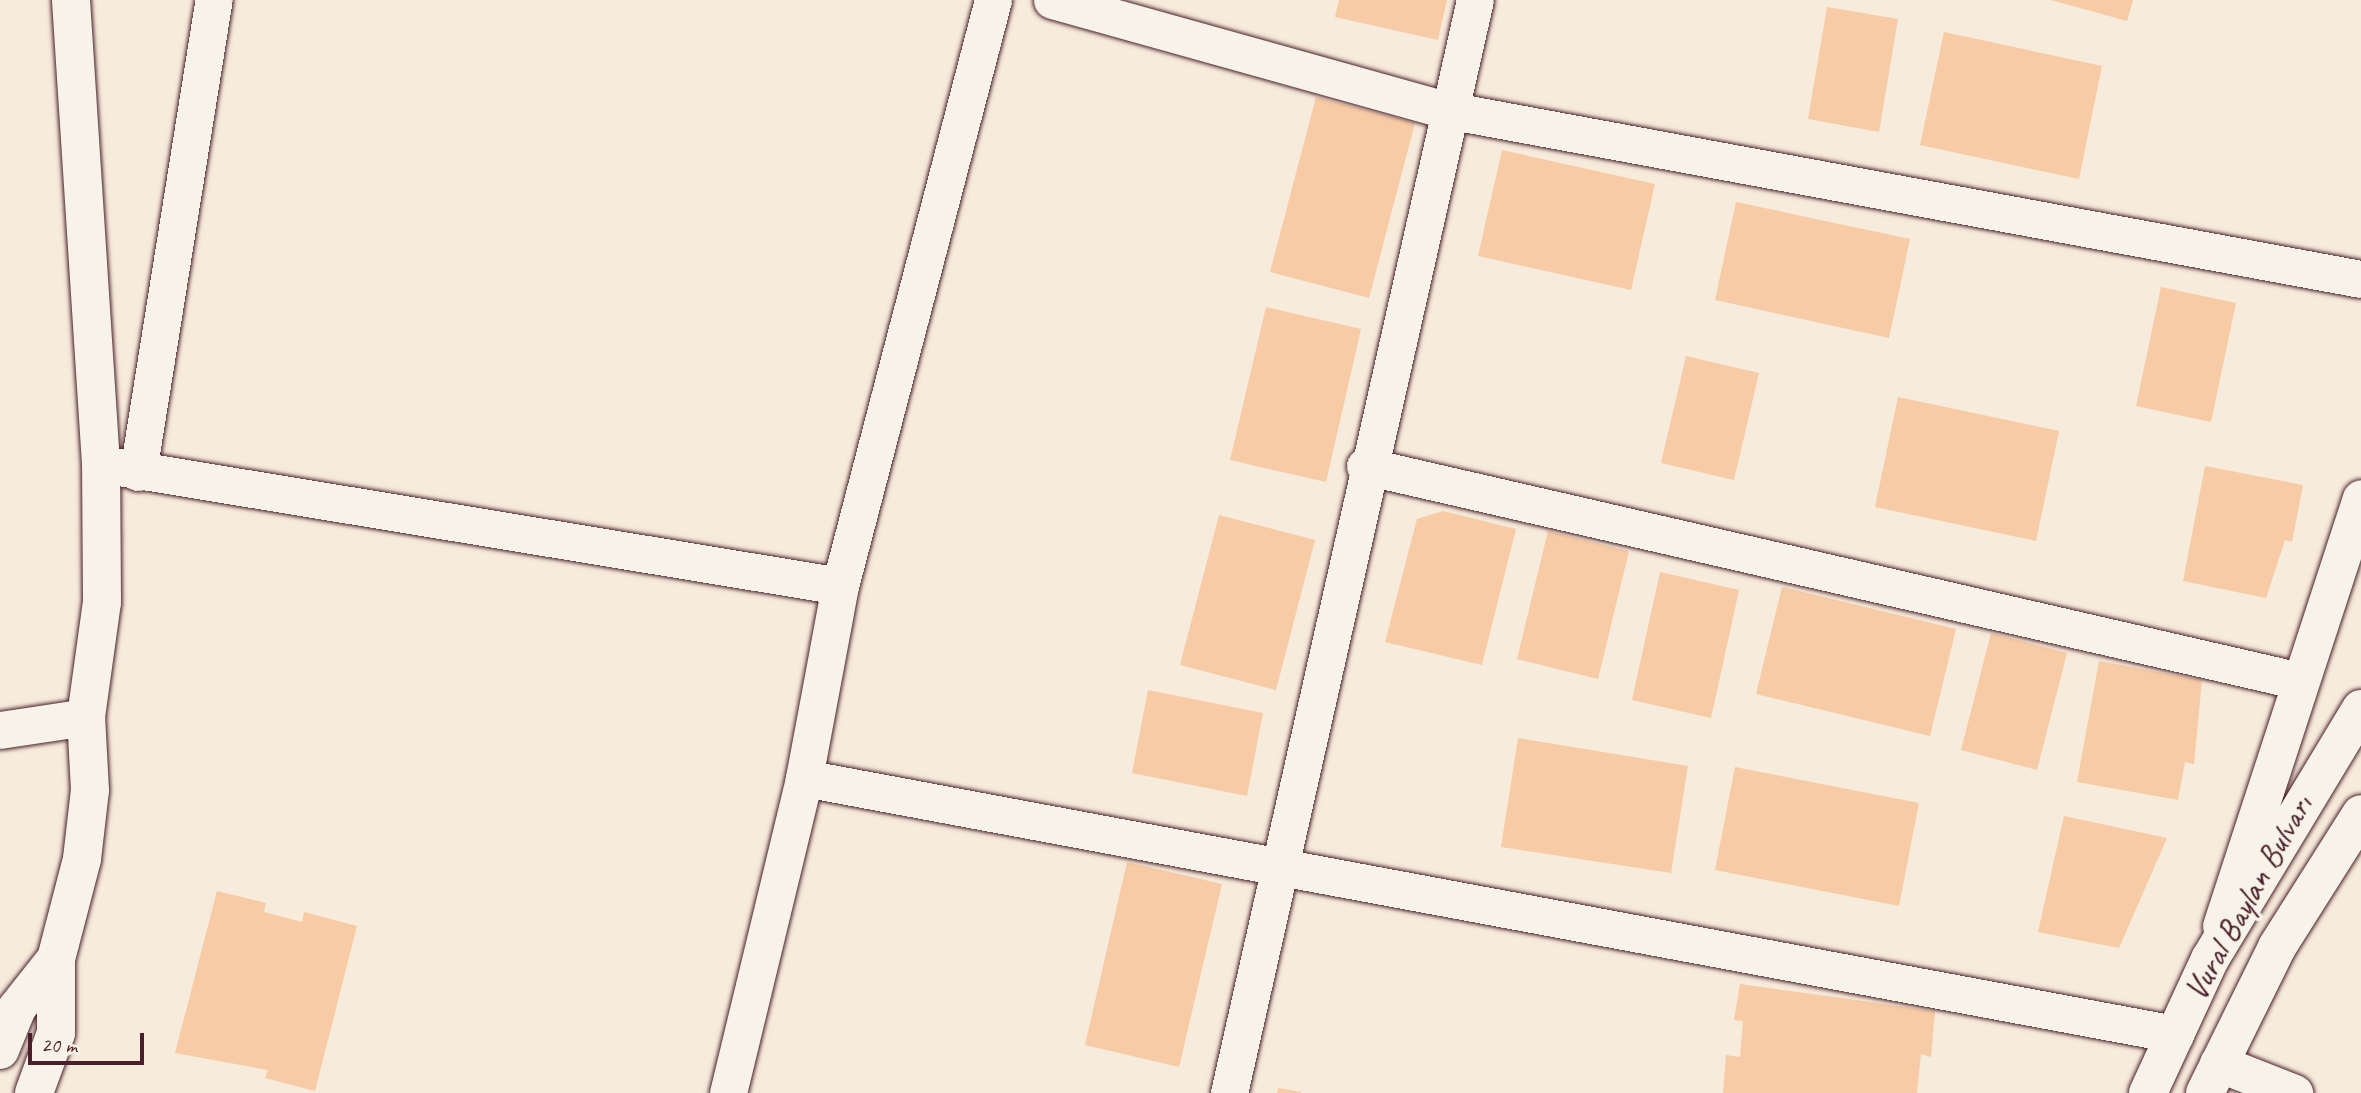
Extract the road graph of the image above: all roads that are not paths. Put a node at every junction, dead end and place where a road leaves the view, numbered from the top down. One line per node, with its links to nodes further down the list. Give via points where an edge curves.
1 (71, 0): 8 (street)
2 (215, 0): 10 (street)
3 (993, 0): 12 (street)
4 (1052, 0): 6 (street)
5 (1475, 0): 6 (street)
6 (1447, 110): 7 (street); 9 (street)
7 (2361, 279)
8 (101, 464): 10 (street); 15 (street, via 102,602)
9 (1365, 466): 13 (street); 19 (street)
10 (138, 472): 12 (street)
11 (2361, 498): 13 (street)
12 (840, 586): 17 (street)
13 (2300, 681): 21 (street)
14 (2361, 709): 21 (street, Vural Baylan Bulvarı)
15 (86, 717): 16 (street); 20 (street, via 90,790 82,859)
16 (0, 730)
17 (804, 778): 19 (street); 26 (street)
18 (2361, 814): 24 (street, Vural Baylan Bulvarı, via 2277,947)
19 (1278, 867): 22 (street); 27 (street)
20 (56, 958): 23 (street, via 18,1008); 25 (street, via 56,1033)
21 (2210, 959): 22 (street, Vural Baylan Bulvarı)
22 (2175, 1034): 28 (street, Vural Baylan Bulvarı)
23 (0, 1050)
24 (2212, 1078): 29 (street)
25 (34, 1093)
26 (728, 1093)
27 (1229, 1093)
28 (2148, 1093)
29 (2294, 1093)

